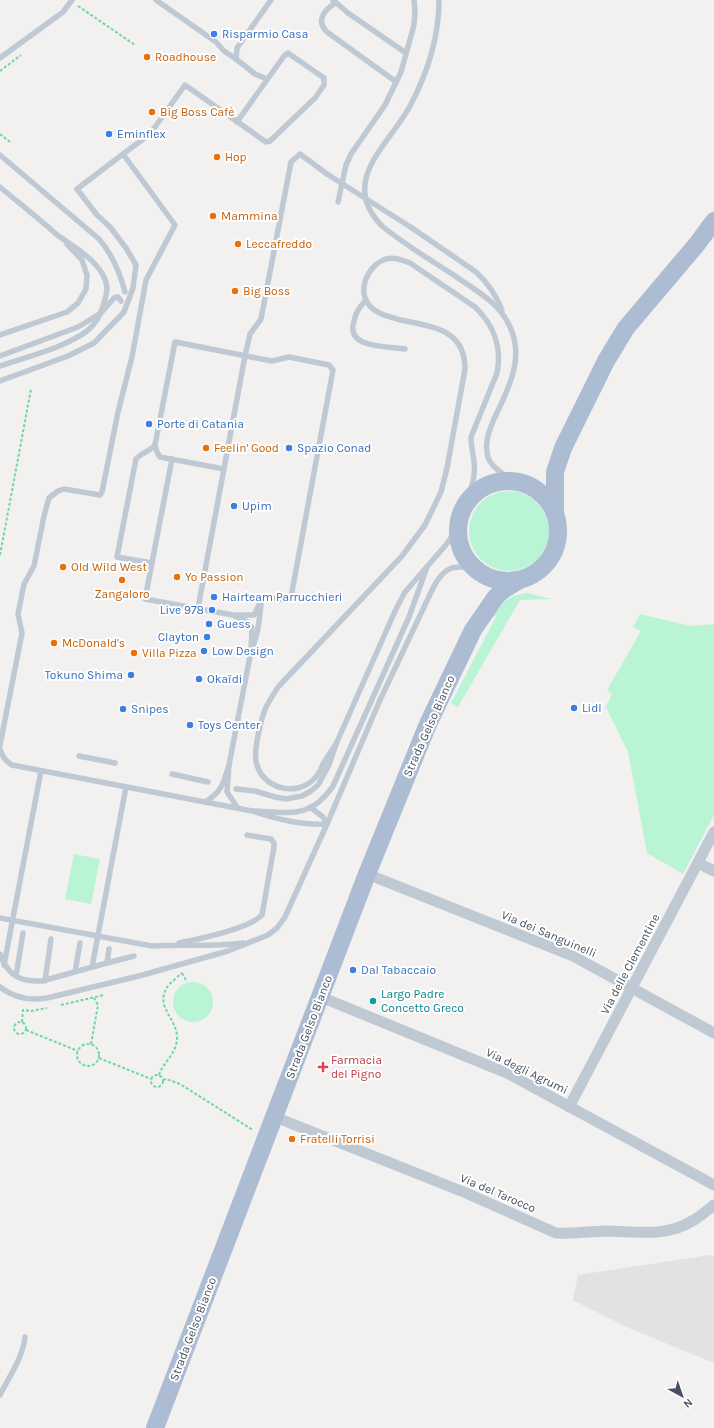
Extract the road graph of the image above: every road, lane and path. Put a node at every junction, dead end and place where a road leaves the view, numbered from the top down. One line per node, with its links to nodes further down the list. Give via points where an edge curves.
1 (72, 0): 10 (lane, via 63,12)
2 (156, 0): 11 (lane)
3 (271, 0): 11 (lane, via 237,48)
4 (414, 0): 9 (lane, via 414,25)
5 (439, 0): 27 (lane, via 433,44 423,76 410,106 370,165 365,181 365,194 372,215 382,226 487,298)
6 (334, 1): 9 (lane); 13 (lane, via 324,12 323,28)
7 (78, 6): 8 (path)
8 (135, 44)
9 (406, 53): 13 (lane)
10 (0, 58)
11 (236, 59): 12 (lane, via 255,74)
12 (268, 79): 14 (lane); 14 (lane, via 288,53 324,78 325,82 315,98 270,141 266,142)
13 (395, 81): 20 (lane, via 385,105 351,154)
14 (237, 122): 17 (lane, via 185,85 150,134)
15 (0, 134): 16 (path)
16 (10, 142)
17 (123, 154): 33 (lane, via 77,189 110,227 136,265 134,288 124,312 94,343 68,356); 54 (lane, via 175,225 146,280 102,492 100,495 94,495 64,489 58,490 49,498 34,566 24,584 18,614 22,633)
18 (0, 155): 23 (lane, via 99,239 114,263)
19 (0, 187): 22 (lane)
20 (338, 202)
21 (714, 221): 36 (main road, via 626,328 595,382)
22 (60, 237): 26 (lane, via 83,252 102,274 107,287); 28 (lane, via 86,268 87,282 82,297 67,312)
23 (125, 292)
24 (366, 300): 29 (lane, via 357,310 351,328 354,335 366,344); 40 (lane, via 364,285 368,272 376,264 387,259 398,259 410,263 475,307 482,313 493,332 499,347 499,362 494,385 471,437 475,472); 53 (lane, via 371,307 385,316 450,334 462,348 466,368 447,468 441,492 431,514 402,556 279,686 266,709 257,744 256,762 263,776 276,787 299,788 315,779)
25 (122, 301): 26 (lane, via 118,297 114,298)
26 (101, 313): 30 (lane, via 78,327); 32 (lane, via 95,324 87,331 65,344)
27 (506, 318): 31 (lane, bridge, via 485,280 476,272 300,154 291,162 261,319 250,334); 39 (lane, via 514,338 516,363 511,382 486,442 488,457 492,464)
28 (0, 335)
29 (405, 349)
30 (0, 356)
31 (245, 356): 35 (lane, via 175,342); 38 (lane); 48 (lane, via 272,361 289,357 329,365 333,370 291,597 286,600 262,596)
32 (0, 366)
33 (0, 381)
34 (31, 389): 43 (path)
35 (155, 445): 37 (lane, via 160,457); 44 (lane, via 136,459 118,557)
36 (564, 448): 39 (main road, via 542,474); 41 (main road, via 555,472)
37 (172, 459): 38 (lane); 44 (lane)
38 (224, 469): 49 (lane)
39 (514, 481): 40 (main road, via 486,486 478,490); 41 (main road, via 533,486 540,491)
40 (466, 503): 42 (main road)
41 (555, 511): 47 (main road, via 559,533 553,555 538,572)
42 (458, 528): 45 (lane); 46 (main road, via 461,550)
43 (0, 555)
44 (152, 564): 49 (lane, via 145,598)
45 (427, 567): 53 (lane, via 405,592); 68 (lane, via 409,617 333,786 321,800)
46 (476, 569): 47 (main road, via 494,579); 51 (main road, Strada Gelso Bianco, via 484,589); 70 (lane, via 460,566 441,573 380,700)
47 (519, 580): 51 (main road, Strada Gelso Bianco, via 495,598)
48 (261, 603): 50 (lane, via 254,615); 52 (lane, via 261,615)
49 (198, 608): 50 (lane)
50 (233, 615): 52 (lane, via 248,622 252,628)
51 (473, 630): 75 (main road, Strada Gelso Bianco, via 428,724)
52 (251, 650): 60 (lane)
53 (336, 744): 65 (lane, via 324,777 302,796 286,799 256,790)
54 (0, 745)
55 (0, 749): 58 (lane)
56 (79, 756): 59 (lane)
57 (0, 762): 58 (lane)
58 (7, 762): 61 (lane)
59 (115, 763)
60 (229, 765): 66 (lane, via 218,794); 67 (lane, via 227,792)
61 (41, 771): 64 (lane); 86 (lane)
62 (172, 774): 63 (lane)
63 (208, 782)
64 (126, 787): 66 (lane); 87 (lane)
65 (236, 789)
66 (205, 802): 67 (lane)
67 (237, 807): 69 (lane)
68 (310, 807): 69 (lane, via 296,813); 70 (lane, via 323,817)
69 (252, 811): 70 (lane, via 311,825)
70 (327, 824): 79 (lane, via 285,917 268,935)
71 (714, 832): 73 (street, Via delle Clementine)
72 (248, 835): 81 (lane, via 272,839 274,843 262,915 258,920 230,930)
73 (698, 863): 74 (street); 95 (street, Via delle Clementine)
74 (714, 871)
75 (367, 874): 95 (street, Via dei Sanguinelli, via 573,956); 96 (main road, Strada Gelso Bianco)
76 (0, 918): 81 (lane, via 152,946)
77 (23, 933): 91 (lane)
78 (52, 938): 92 (lane)
79 (254, 941): 81 (lane, via 210,946); 94 (lane, via 139,976 47,998 18,997)
80 (80, 944): 89 (lane)
81 (169, 945)
82 (109, 949): 85 (lane)
83 (0, 954): 86 (lane)
84 (134, 956): 85 (lane)
85 (107, 962): 87 (lane)
86 (4, 965): 91 (lane)
87 (92, 967): 89 (lane)
88 (185, 969): 90 (path)
89 (75, 972): 92 (lane)
90 (182, 973): 93 (path); 103 (path, via 168,986 163,999 164,1008 177,1030 177,1039 171,1057)
91 (16, 976): 92 (lane, via 31,982)
92 (45, 980)
93 (186, 982)
94 (0, 988)
95 (632, 988): 99 (street, Via dei Sanguinelli); 106 (street, Via delle Clementine)
96 (321, 997): 106 (street, Via degli Agrumi, via 509,1074); 107 (main road, Strada Gelso Bianco)
97 (94, 998): 100 (path, via 98,1005)
98 (26, 1030): 98 (path, via 22,1022 14,1028 17,1034 21,1035); 101 (path)
99 (714, 1033)
100 (91, 1044): 101 (path, via 85,1044); 102 (path, via 98,1050)
101 (78, 1051): 102 (path, via 79,1060 87,1066 92,1065)
102 (98, 1058): 104 (path)
103 (158, 1075): 104 (path); 105 (path)
104 (151, 1079): 105 (path, via 151,1083 156,1087 160,1086)
105 (163, 1080): 108 (path, via 180,1084)
106 (569, 1107): 109 (street, Via degli Agrumi)
107 (274, 1117): 108 (main road, Strada Gelso Bianco); 110 (street, Via del Tarocco, via 466,1193 556,1233 662,1232 681,1227)
108 (266, 1138): 113 (main road, Strada Gelso Bianco)
109 (714, 1184)
110 (714, 1205)
111 (25, 1337): 112 (lane)
112 (0, 1395)
113 (155, 1428)

